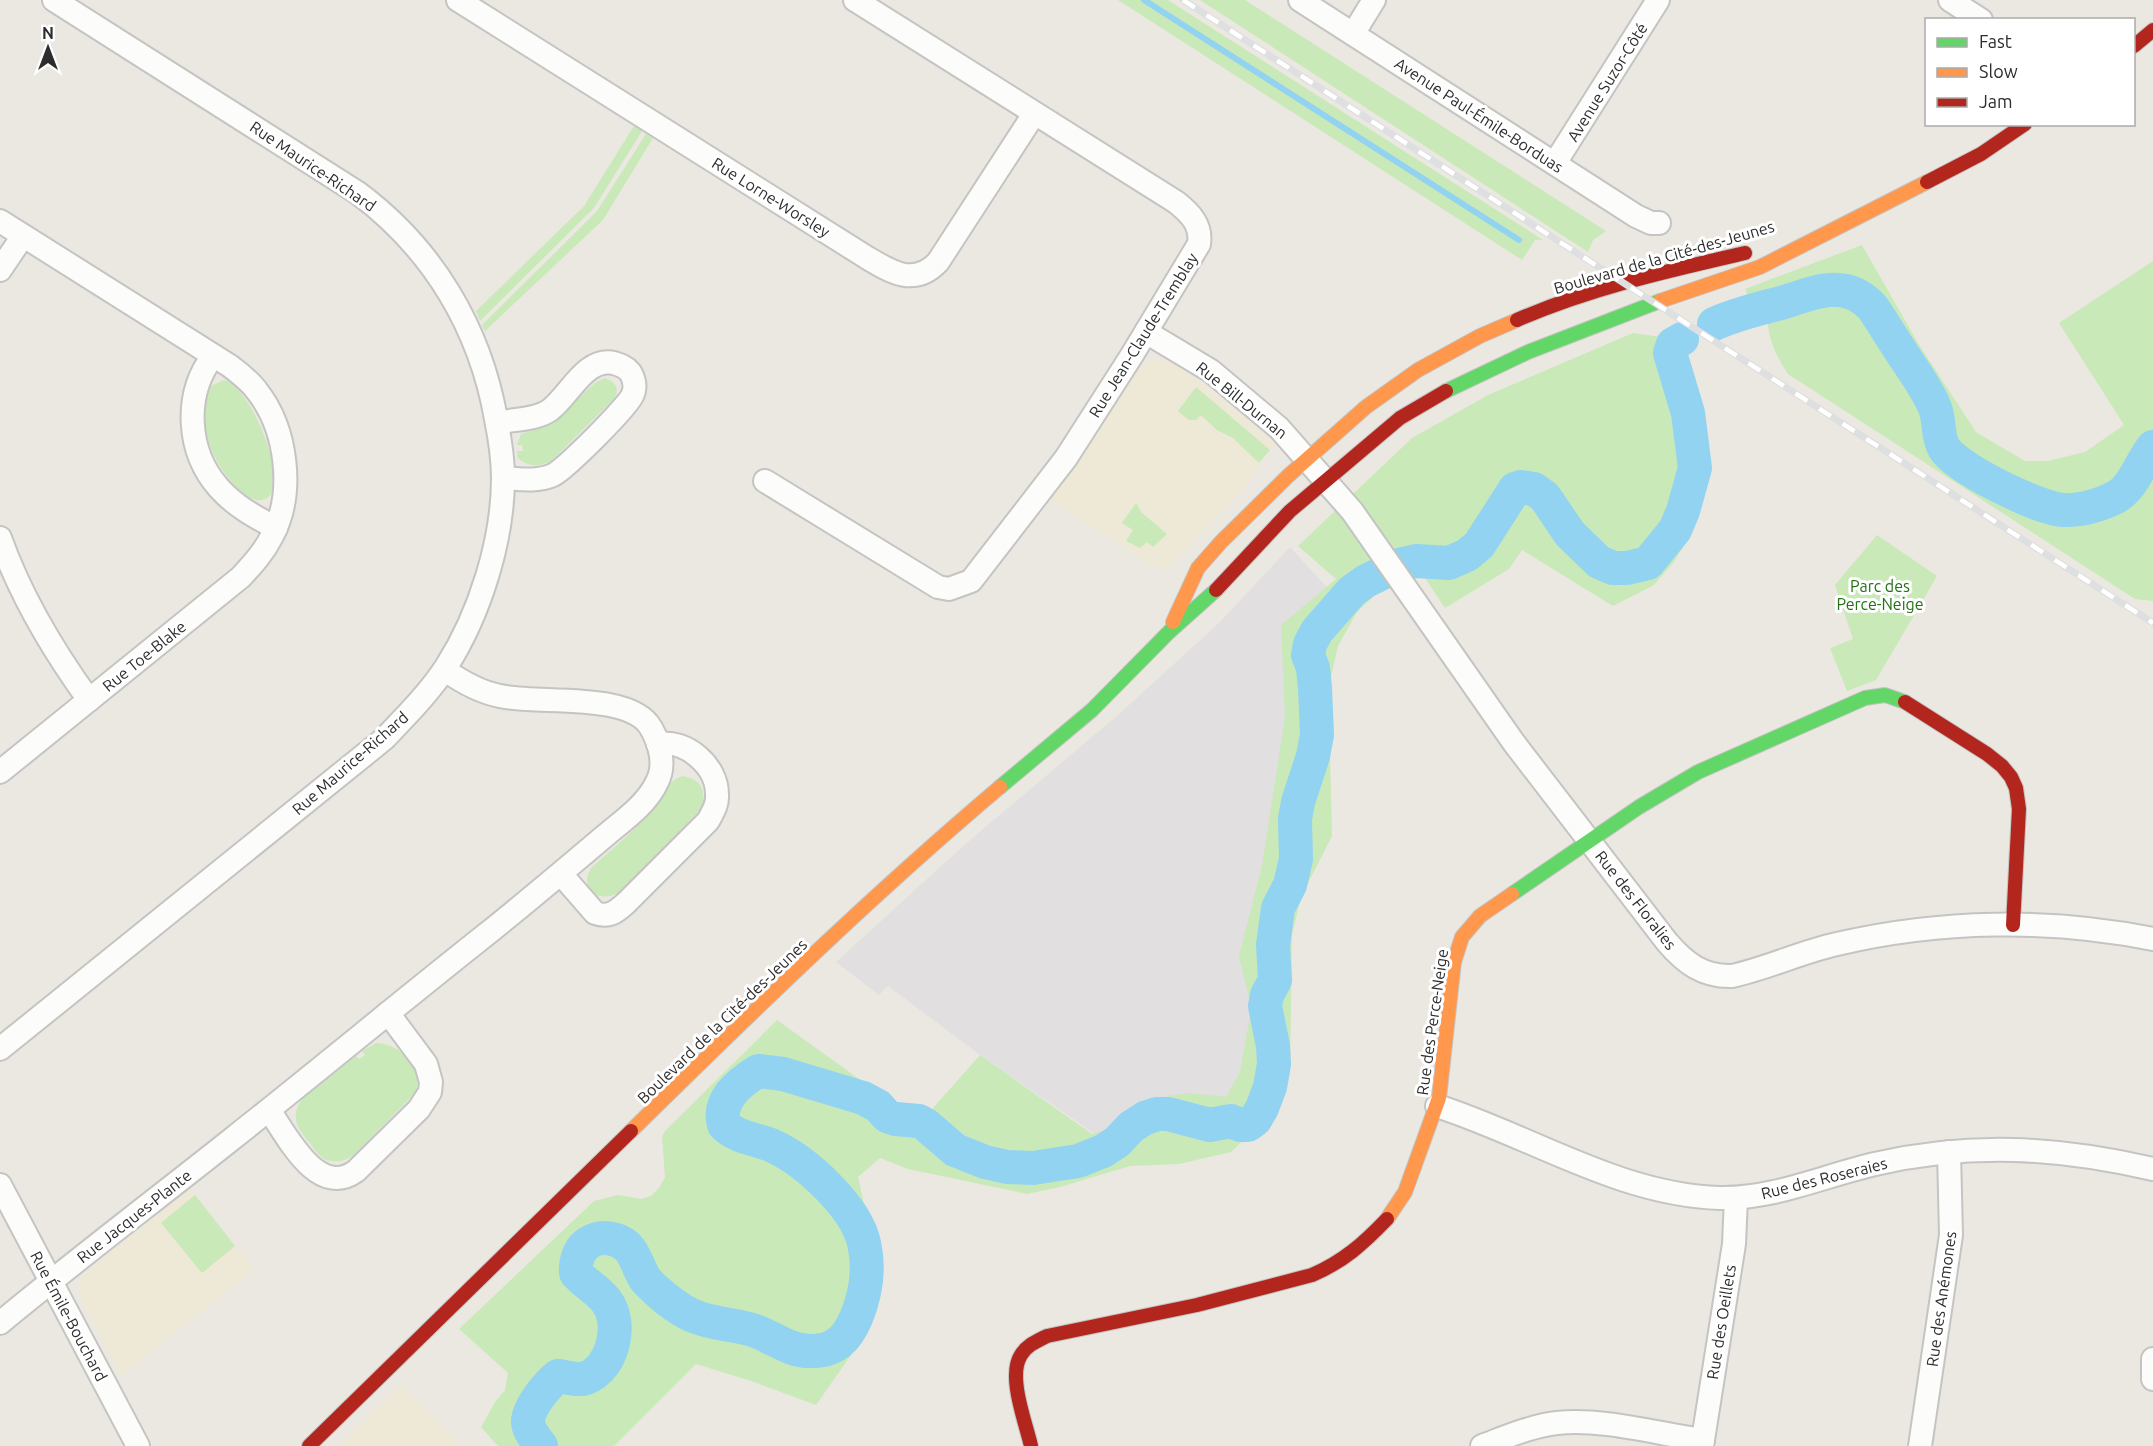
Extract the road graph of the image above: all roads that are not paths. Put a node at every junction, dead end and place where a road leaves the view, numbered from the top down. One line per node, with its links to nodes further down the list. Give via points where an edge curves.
1 (54, 0): 24 (street, Rue Maurice-Richard, via 336,178 394,223 431,265 460,310 488,382)
2 (459, 0): 12 (street, Rue Lorne-Worsley, via 866,257 904,275 925,272 938,262)
3 (855, 0): 12 (street, Rue Jean-Claude-Tremblay)
4 (1300, 0): 10 (street, Avenue Paul-Émile-Borduas)
5 (1374, 0): 10 (street)
6 (1658, 0): 14 (street, Avenue Suzor-Côté)
7 (1950, 0): 8 (street)
8 (1978, 18)
9 (2153, 30): 11 (main road)
10 (1353, 34): 14 (street, Avenue Paul-Émile-Borduas)
11 (2135, 44)
12 (1034, 114): 22 (street, Rue Jean-Claude-Tremblay, via 1176,202 1196,222 1199,244)
13 (2022, 126): 15 (main road, Boulevard de la Cité-des-Jeunes, via 1960,166)
14 (1555, 163): 17 (street, Avenue Paul-Émile-Borduas, via 1636,216)
15 (1866, 212): 19 (main road, Boulevard de la Cité-des-Jeunes); 27 (main road, Boulevard de la Cité-des-Jeunes, via 1760,267 1600,323 1467,380 1400,418)
16 (0, 221): 18 (street, Rue Toe-Blake)
17 (1659, 223)
18 (23, 236): 21 (street); 23 (street, Rue Toe-Blake)
19 (1782, 241)
20 (1761, 248): 25 (main road, Boulevard de la Cité-des-Jeunes, via 1622,282 1505,324 1435,360 1382,394)
21 (0, 270)
22 (1146, 332): 25 (street, Rue Bill-Durnan, via 1225,382); 28 (street, Rue Jean-Claude-Tremblay, via 1066,458 971,581 962,585 938,587)
23 (213, 356): 29 (street, Rue Toe-Blake, via 247,379 277,426 284,480); 29 (street, via 203,371 194,402 193,430 201,461 228,497)
24 (497, 423): 26 (street, Rue Maurice-Richard); 26 (street, via 549,411 599,364 623,366 633,379 634,392 625,407 557,473 541,479)
25 (1307, 458): 27 (street, Rue Bill-Durnan); 31 (main road, Boulevard de la Cité-des-Jeunes, via 1198,568)
26 (503, 478): 32 (street, Rue Maurice-Richard, via 498,527 486,578 467,629)
27 (1327, 480): 31 (main road, Boulevard de la Cité-des-Jeunes, via 1290,511 1215,591); 36 (street, Rue des Floralies, via 1514,743)
28 (765, 481)
29 (276, 528): 33 (street, Rue Toe-Blake, via 264,550 241,577)
30 (0, 538): 33 (street, via 35,618)
31 (1169, 632): 54 (main road, Boulevard de la Cité-des-Jeunes, via 1092,710 880,893 754,1010)
32 (444, 670): 34 (street, Rue Jacques-Plante, via 479,690 503,697 569,700 620,708 643,718); 41 (street, Rue Maurice-Richard, via 384,739)
33 (89, 700): 35 (street, Rue Toe-Blake)
34 (658, 744): 37 (street, Rue Jacques-Plante, via 661,772 648,796); 37 (street, via 670,742 691,750 707,767 718,792 708,821 613,914 595,913)
35 (0, 772)
36 (1589, 841): 38 (street, Rue des Floralies, via 1677,953 1697,969 1718,976 1741,974 1835,944 1892,933); 38 (main road, Rue des Perce-Neige, via 1698,772 1858,700 1885,695 1910,704 1950,730 2011,777 2019,809); 42 (main road, Rue des Perce-Neige, via 1491,907 1462,937 1454,962)
37 (561, 874): 40 (street, Rue Jacques-Plante)
38 (2013, 925): 39 (street, Rue des Floralies, via 2071,927)
39 (2153, 939)
40 (388, 1012): 43 (street, Rue Jacques-Plante); 43 (street, via 426,1064 430,1092 419,1109 356,1171 340,1179 322,1176 300,1154)
41 (0, 1049)
42 (1437, 1106): 47 (street, Rue des Roseraies, via 1646,1187); 55 (main road, Rue des Perce-Neige, via 1396,1209 1360,1247 1329,1268 1197,1305 1047,1336 1027,1347 1018,1359 1015,1373)
43 (269, 1110): 48 (street, Rue Jacques-Plante)
44 (1949, 1152): 45 (street, Rue des Roseraies, via 2055,1151); 47 (street, Rue des Roseraies, via 1891,1160 1778,1192); 57 (street, Rue des Anémones, via 1949,1251)
45 (2153, 1169)
46 (0, 1185): 48 (street, Rue Émile-Bouchard)
47 (1736, 1198): 52 (street, Rue des Oeillets, via 1734,1244)
48 (52, 1282): 49 (street, Rue Jacques-Plante); 53 (street, Rue Émile-Bouchard)
49 (0, 1323)
50 (2153, 1359): 51 (street)
51 (2153, 1379)
52 (1703, 1443): 56 (street, via 1570,1422 1537,1427)
53 (138, 1446)
54 (309, 1446)
55 (1031, 1446)
56 (1482, 1446)
57 (1920, 1446)

